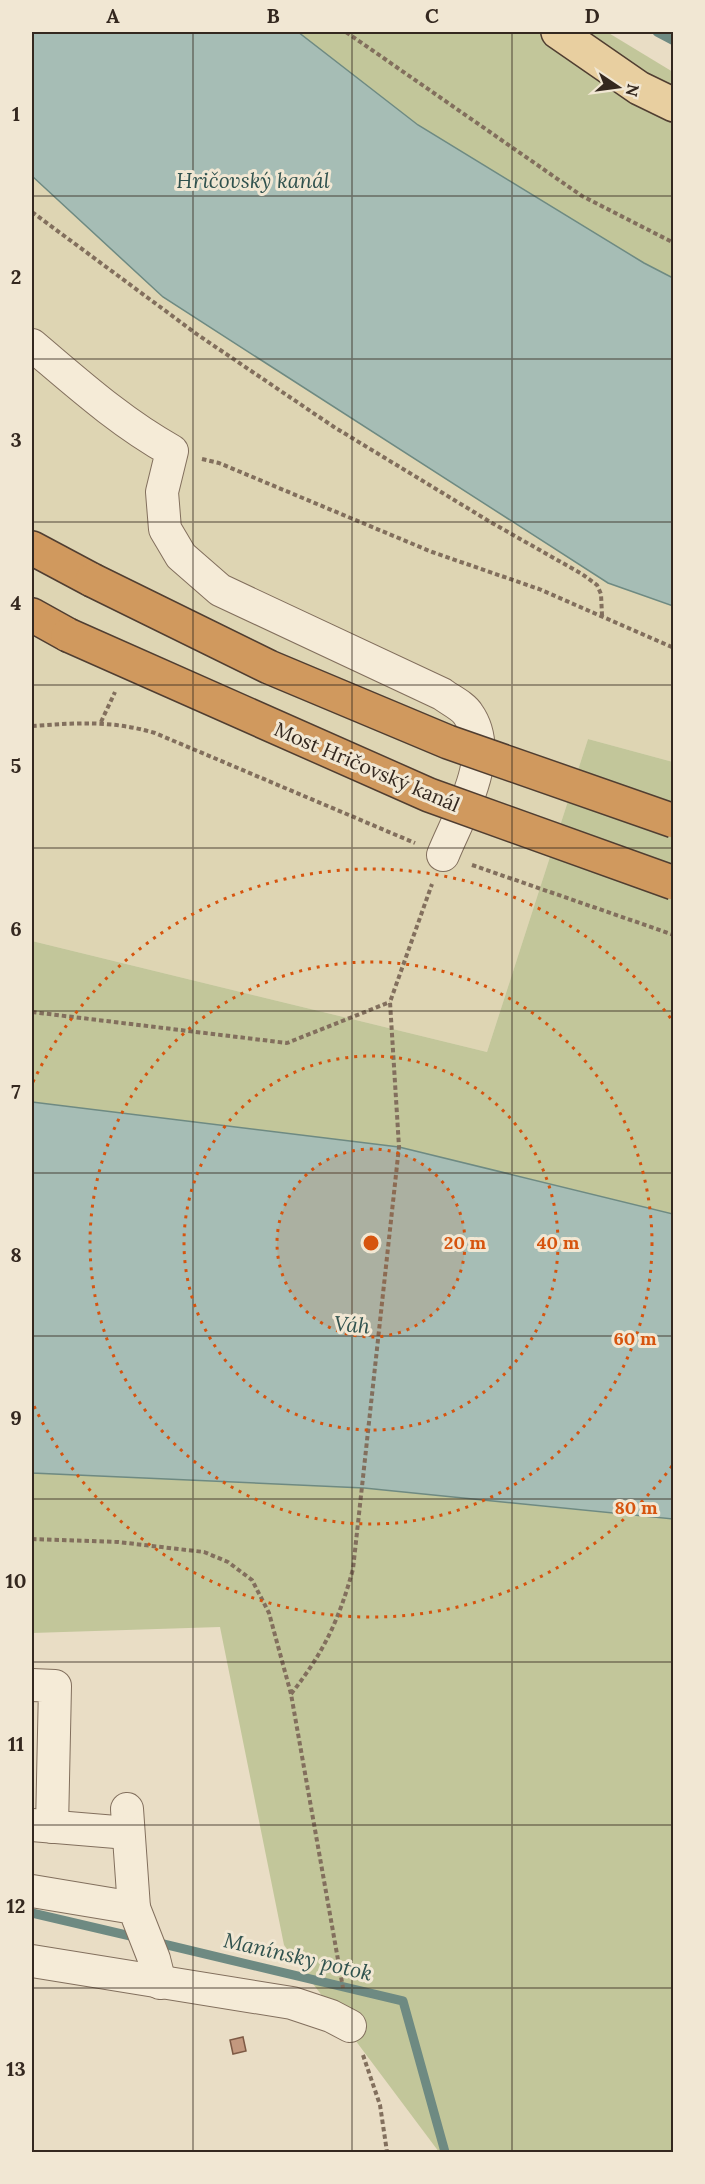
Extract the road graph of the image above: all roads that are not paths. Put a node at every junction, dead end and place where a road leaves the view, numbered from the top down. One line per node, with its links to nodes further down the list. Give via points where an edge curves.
1 (558, 32): 2 (main road, via 639,88)
2 (674, 105)
3 (32, 345): 7 (lane, via 125,422 172,452 162,492 165,529 181,556 220,590 442,694 468,713 478,739 476,772)
4 (32, 548): 6 (highway, bridge, via 269,667 448,742)
5 (32, 615): 8 (highway, Most Hričovský kanál, bridge, via 68,635 429,795)
6 (674, 821)
7 (442, 855)
8 (674, 883)
9 (32, 1685): 10 (lane, via 56,1686)
10 (43, 1744): 11 (lane)
11 (42, 1826): 13 (lane, via 128,1821)
12 (32, 1891): 13 (lane)
13 (134, 1908): 15 (lane)
14 (32, 1961): 15 (lane)
15 (160, 1983): 16 (lane, via 292,2003)
16 (350, 2025)

